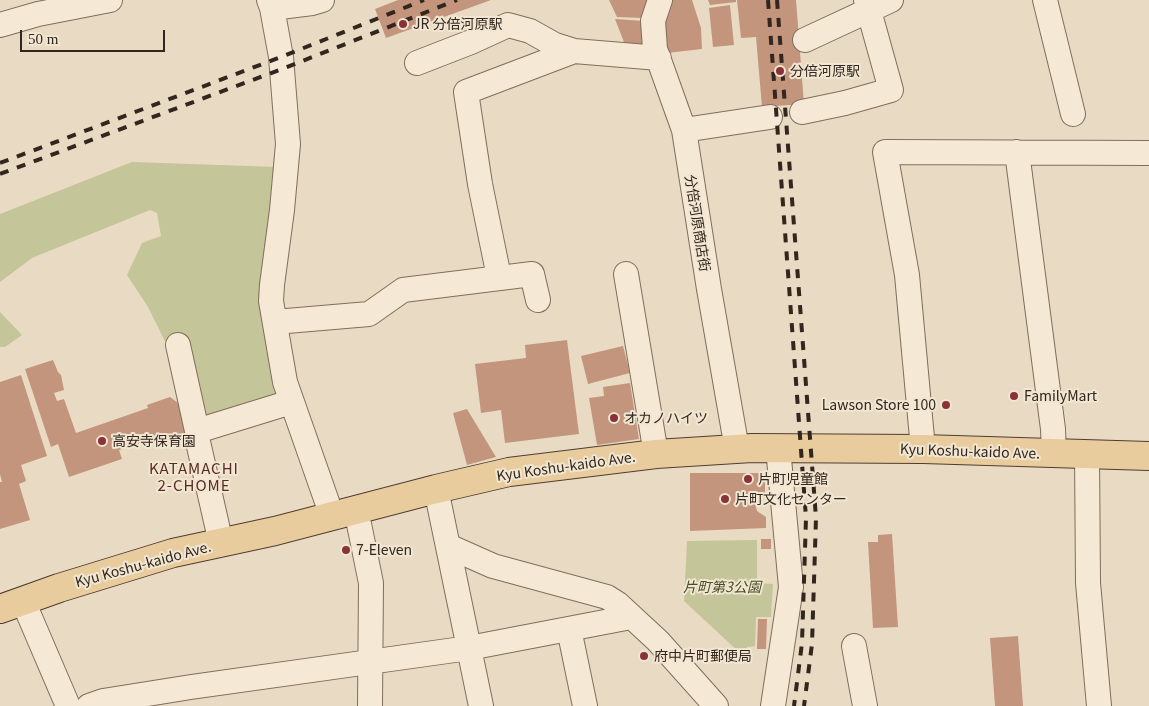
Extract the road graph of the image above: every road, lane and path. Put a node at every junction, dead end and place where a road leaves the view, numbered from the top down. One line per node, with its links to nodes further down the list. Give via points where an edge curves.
1 (322, 0): 6 (street)
2 (660, 0): 12 (street, 分倍河原商店街, via 653,21)
3 (891, 0): 7 (street)
4 (1045, 0): 15 (street)
5 (96, 1): 8 (street)
6 (271, 4): 23 (street, via 282,69 288,144 272,285)
7 (868, 6): 10 (street); 14 (street, via 891,90)
8 (36, 7): 9 (street)
9 (0, 25)
10 (805, 40)
11 (574, 51): 12 (street); 13 (street, via 508,25); 21 (street, via 466,92)
12 (659, 58): 17 (street, 分倍河原商店街)
13 (417, 63)
14 (802, 112)
15 (1073, 114)
16 (770, 117): 17 (street)
17 (684, 130): 28 (street, 分倍河原商店街)
18 (1017, 152): 19 (street); 29 (street, via 885,152 907,275); 31 (street)
19 (1149, 153)
20 (626, 274): 30 (street)
21 (499, 277): 22 (street, via 532,274); 23 (street, via 404,290 369,314)
22 (538, 300)
23 (275, 322): 25 (street)
24 (178, 345): 26 (street)
25 (292, 402): 26 (street); 35 (street)
26 (197, 431): 37 (street)
27 (778, 448): 28 (main road, Kyu Koshu-kaido Ave.); 29 (main road, Kyu Koshu-kaido Ave.); 52 (street, via 791,587)
28 (737, 449): 30 (main road, Kyu Koshu-kaido Ave.)
29 (923, 449): 31 (main road, Kyu Koshu-kaido Ave.)
30 (656, 454): 34 (main road, Kyu Koshu-kaido Ave., via 509,472)
31 (1054, 454): 32 (main road, Kyu Koshu-kaido Ave.)
32 (1087, 454): 33 (main road, Kyu Koshu-kaido Ave.); 54 (street, via 1088,583)
33 (1149, 456)
34 (436, 489): 35 (main road, Kyu Koshu-kaido Ave.); 38 (street)
35 (332, 516): 37 (main road, Kyu Koshu-kaido Ave.)
36 (358, 524): 44 (street, via 371,583)
37 (221, 543): 39 (main road, Kyu Koshu-kaido Ave., via 173,553)
38 (448, 546): 40 (street, via 493,566 607,597); 43 (street)
39 (11, 605): 46 (street)
40 (632, 617): 41 (street); 51 (street)
41 (569, 629): 43 (street); 50 (street)
42 (854, 646): 53 (street)
43 (469, 648): 44 (street); 49 (street)
44 (370, 662): 45 (street); 48 (street)
45 (193, 696): 47 (street, via 103,701)
46 (68, 706)
47 (89, 706)
48 (370, 706)
49 (481, 706)
50 (585, 706)
51 (716, 706)
52 (773, 706)
53 (865, 706)
54 (1100, 706)

